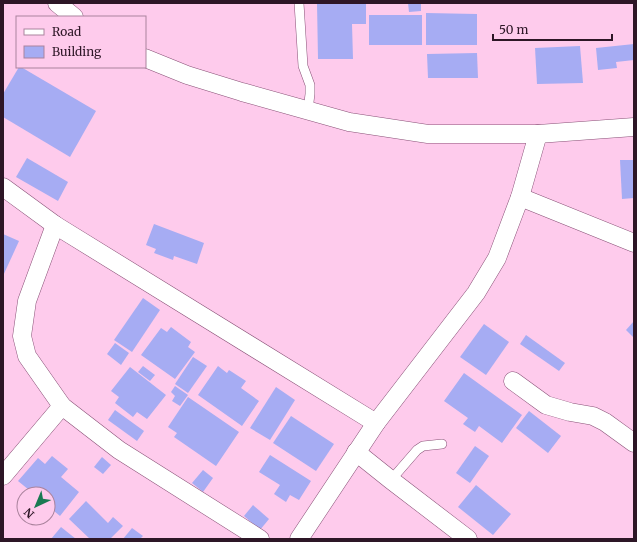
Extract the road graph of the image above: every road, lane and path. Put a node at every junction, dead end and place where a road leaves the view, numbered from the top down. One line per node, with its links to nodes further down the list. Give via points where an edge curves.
1 (57, 3): 3 (street)
2 (299, 3): 5 (lane, via 303,66 310,85)
3 (73, 16)
4 (146, 58): 5 (street, via 187,75)
5 (308, 110): 7 (street, via 348,122 428,134)
6 (634, 127): 7 (street)
7 (538, 134): 9 (street)
8 (3, 187): 10 (street)
9 (520, 197): 11 (street); 14 (street, via 497,258 476,293)
10 (55, 224): 13 (street, via 27,301 22,336 27,356); 14 (street)
11 (634, 243)
12 (513, 381): 15 (street, via 546,405 593,416)
13 (62, 406): 18 (street); 20 (street, via 119,450)
14 (376, 423): 17 (street)
15 (634, 443)
16 (442, 444): 19 (lane, via 423,446 417,450)
17 (356, 452): 19 (street); 21 (street)
18 (3, 476)
19 (391, 480): 22 (street)
20 (260, 539)
21 (299, 539)
22 (468, 539)

